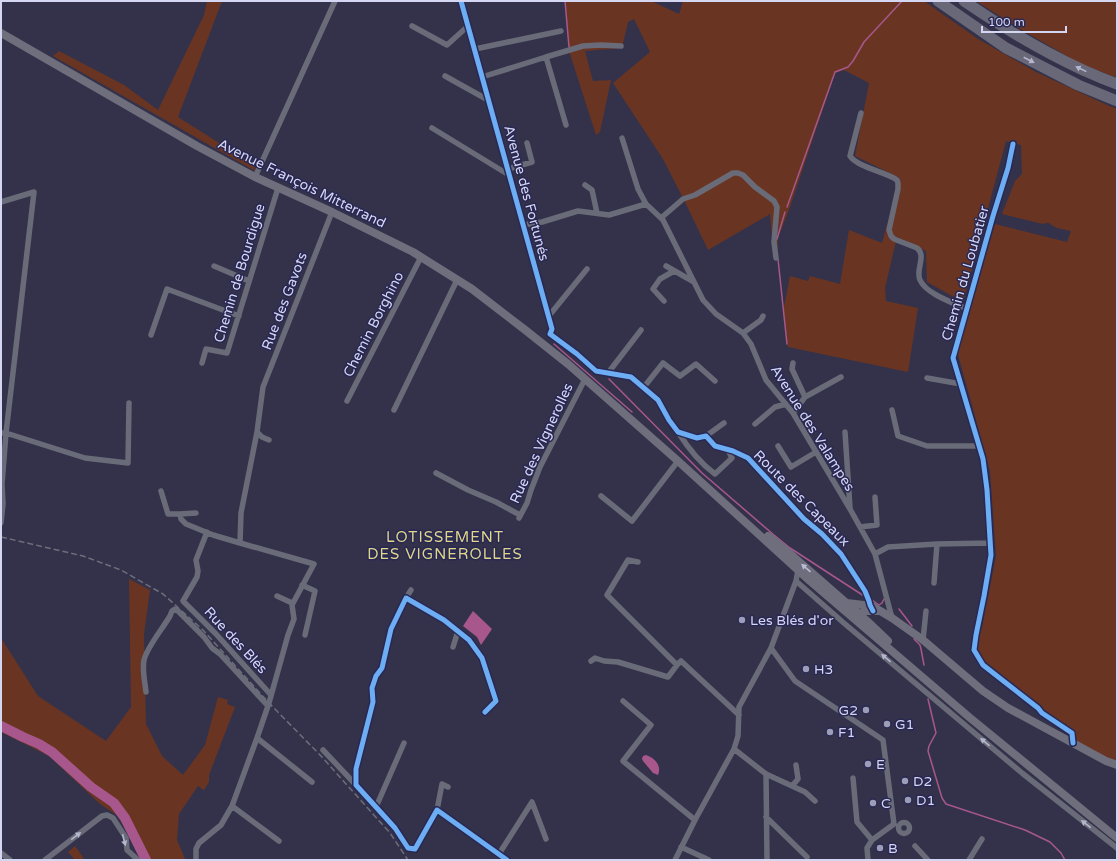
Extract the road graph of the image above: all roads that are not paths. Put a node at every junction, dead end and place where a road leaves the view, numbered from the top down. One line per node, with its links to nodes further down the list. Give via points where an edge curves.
1 (335, 1): 26 (street)
2 (461, 1): 7 (street, Avenue des Fortunés)
3 (930, 1): 11 (highway, via 958,21)
4 (938, 1): 11 (highway)
5 (964, 1): 16 (highway, one-way to 5, via 1083,70 1036,45 991,20)
6 (412, 26): 7 (street, via 447,45)
7 (468, 26): 12 (street, Avenue des Fortunés)
8 (561, 31): 12 (street)
9 (1, 33): 26 (main road, Avenue François Mitterrand)
10 (621, 46): 13 (street, via 583,46)
11 (1006, 48): 18 (highway, one-way to 18, via 1078,85)
12 (474, 49): 15 (street, Avenue des Fortunés)
13 (546, 57): 15 (street); 20 (street)
14 (446, 76): 17 (street)
15 (482, 77): 17 (street, Avenue des Fortunés)
16 (1117, 84)
17 (488, 100): 25 (street, Avenue des Fortunés)
18 (1117, 101)
19 (861, 113): 45 (street, via 850,156 859,163 897,180 891,236 920,250 919,277 922,283 934,294)
20 (566, 126)
21 (432, 128): 25 (street)
22 (622, 138): 30 (street, Avenue des Valampes, via 638,189)
23 (527, 143): 25 (street, via 532,162)
24 (1013, 144): 45 (street, Chemin du Loubatier)
25 (508, 172): 34 (street, Avenue des Fortunés)
26 (255, 177): 28 (main road, Avenue François Mitterrand)
27 (585, 185): 32 (street, via 592,190)
28 (278, 188): 31 (main road, Avenue François Mitterrand); 42 (street, Chemin de Bourdigue)
29 (1, 202): 73 (street, via 34,192)
30 (646, 204): 32 (street, via 609,215); 33 (street, Avenue des Valampes)
31 (332, 212): 35 (main road, Avenue François Mitterrand); 70 (street, Rue des Gavots, via 263,387)
32 (597, 213): 34 (street, via 578,211)
33 (661, 218): 36 (street, via 683,199 733,173 738,173 776,203); 43 (street, Avenue des Valampes)
34 (523, 225): 47 (street, Avenue des Fortunés)
35 (421, 257): 41 (main road, Avenue François Mitterrand); 62 (street, Chemin Borghino)
36 (776, 258)
37 (214, 266): 42 (street)
38 (666, 266): 40 (street)
39 (587, 269): 47 (street)
40 (674, 271): 43 (street); 44 (street, via 660,278 652,289)
41 (457, 280): 57 (main road, Avenue François Mitterrand, via 524,329); 65 (street)
42 (249, 281): 46 (street, Chemin de Bourdigue)
43 (694, 282): 50 (street, Avenue des Valampes, via 703,300 716,314)
44 (664, 301)
45 (967, 309): 59 (street, Chemin du Loubatier, via 953,358)
46 (239, 316): 51 (street, via 167,289); 52 (street, Chemin de Bourdigue, via 227,353 206,349)
47 (548, 316): 54 (street, Avenue des Fortunés, via 552,329 550,334 596,371)
48 (763, 316): 50 (street, via 762,320)
49 (642, 330): 54 (street)
50 (742, 333): 64 (street, Avenue des Valampes, via 751,344 766,380)
51 (151, 335)
52 (202, 363)
53 (793, 363): 61 (street, via 792,369)
54 (608, 373): 60 (street, via 631,377)
55 (841, 377): 61 (street)
56 (927, 378): 59 (street)
57 (585, 379): 80 (main road, Avenue François Mitterrand); 81 (street, Rue des Vignerolles, via 540,467 527,503 519,516)
58 (715, 381): 60 (street, via 696,364 680,376 663,363)
59 (961, 384): 77 (street, Chemin du Loubatier)
60 (644, 387): 71 (street, via 658,400)
61 (806, 397): 67 (street)
62 (347, 402)
63 (129, 403): 73 (street, via 128,463 85,458)
64 (786, 404): 67 (street, Avenue des Valampes); 69 (street, via 775,407)
65 (394, 410)
66 (892, 410): 77 (street, via 898,436 927,446)
67 (793, 413): 79 (street, Avenue des Valampes)
68 (724, 423): 74 (street)
69 (755, 424)
70 (257, 432): 75 (street); 92 (street, Rue des Gavots, via 241,513)
71 (678, 432): 74 (street, via 697,438); 78 (street, via 689,449 715,474 732,458)
72 (846, 432): 86 (street, Avenue des Valampes)
73 (3, 433): 89 (street)
74 (706, 436): 78 (street, Route des Capeaux, via 715,446)
75 (269, 440)
76 (778, 446): 79 (street, via 791,467)
77 (979, 446): 93 (street, Chemin du Loubatier, via 987,490)
78 (728, 450): 107 (street, Route des Capeaux, via 748,458 804,519 841,554)
79 (816, 452): 86 (street, Avenue des Valampes)
80 (678, 461): 83 (street, via 632,522); 84 (main road, Avenue François Mitterrand)
81 (436, 473)
82 (161, 491): 88 (street, via 167,513)
83 (601, 496)
84 (718, 496): 97 (main road); 105 (main road, one-way to 84)
85 (875, 497): 90 (street, via 876,525)
86 (850, 509): 90 (street, Avenue des Valampes)
87 (196, 513): 88 (street)
88 (180, 514): 91 (street, via 181,520)
89 (1, 523)
90 (860, 526): 95 (street, Avenue des Valampes)
91 (207, 532): 92 (street); 112 (street, Rue des Blés, via 196,560 197,577 183,602)
92 (240, 542): 101 (street, via 314,564)
93 (990, 543): 94 (street); 128 (street, Chemin du Loubatier, via 991,555 974,650 983,665 1042,713 1072,733)
94 (937, 544): 95 (street, via 888,547); 100 (street)
95 (875, 554): 110 (street, Avenue des Valampes)
96 (638, 562): 119 (street, via 628,560 607,595)
97 (798, 570): 98 (main road); 99 (street)
98 (808, 579): 99 (street); 109 (main road, via 816,582 852,614); 149 (main road, via 969,717)
99 (796, 581): 117 (street); 156 (street, one-way to 99, via 1016,768)
100 (934, 583)
101 (302, 585): 106 (street); 113 (street, via 315,591)
102 (411, 590): 104 (street)
103 (277, 596): 106 (street)
104 (406, 598): 111 (street); 136 (street, via 391,628 382,668 372,688 373,702 356,770)
105 (846, 602): 107 (main road); 109 (main road)
106 (292, 603): 121 (street, Rue des Blés, via 294,619)
107 (875, 609): 109 (main road); 110 (main road)
108 (926, 611): 114 (street)
109 (860, 614): 148 (main road, via 885,639 973,714)
110 (892, 618): 114 (main road)
111 (458, 631): 116 (street); 124 (street, via 469,640 482,658 496,701)
112 (216, 634): 115 (street); 121 (street, Rue des Blés)
113 (305, 635)
114 (923, 640): 128 (main road, via 983,691 1008,708)
115 (207, 641): 120 (street, Rue des Blés, via 178,611 173,610 145,659); 123 (street, Rue des Blés)
116 (453, 647)
117 (771, 648): 125 (street, via 739,707); 145 (street, via 795,681 883,740)
118 (591, 661): 119 (street, via 595,658 618,662 668,677)
119 (677, 665): 125 (street, via 681,661)
120 (146, 692)
121 (271, 695): 123 (street, Rue des Blés)
122 (622, 701): 144 (street, via 652,725 623,761)
123 (268, 706): 126 (street, Rue des Blés)
124 (485, 712)
125 (739, 715): 129 (street, via 738,736)
126 (257, 738): 135 (street); 140 (street, Rue des Blés)
127 (404, 743): 141 (street)
128 (1073, 743): 132 (main road)
129 (734, 749): 133 (street); 144 (street)
130 (323, 750): 136 (street)
131 (796, 765): 137 (street, via 798,779)
132 (1117, 765)
133 (766, 774): 137 (street); 143 (street)
134 (853, 778): 152 (street, via 857,822)
135 (312, 782)
136 (356, 785): 141 (street)
137 (792, 786): 139 (street, via 805,792)
138 (448, 787): 142 (street, via 442,784)
139 (815, 801)
140 (232, 806): 153 (street); 163 (street, Rue des Blés, via 221,825 199,843)
141 (376, 807): 142 (street, via 408,848 415,849)
142 (437, 810): 158 (street)
143 (766, 817): 159 (street); 167 (street)
144 (695, 820): 155 (street)
145 (894, 824): 146 (street); 147 (street); 152 (street)
146 (901, 824): 147 (street); 147 (street, via 907,823 910,829 905,833)
147 (900, 830)
148 (1117, 831)
149 (1117, 838)
150 (546, 839): 158 (street, via 532,802)
151 (982, 839): 170 (street)
152 (872, 840): 168 (street, via 867,848)
153 (279, 841)
154 (915, 846): 169 (street)
155 (681, 847): 165 (street); 166 (street)
156 (1117, 848)
157 (1, 853): 160 (street)
158 (498, 854): 164 (street)
159 (807, 857)
160 (10, 860)
161 (45, 860): 162 (street, one-way to 162, via 102,816 107,815 113,818 126,838 127,850)
162 (138, 860)
163 (196, 860)
164 (507, 860)
165 (675, 860)
166 (709, 860)
167 (767, 860)
168 (868, 860)
169 (928, 860)
170 (969, 860)

